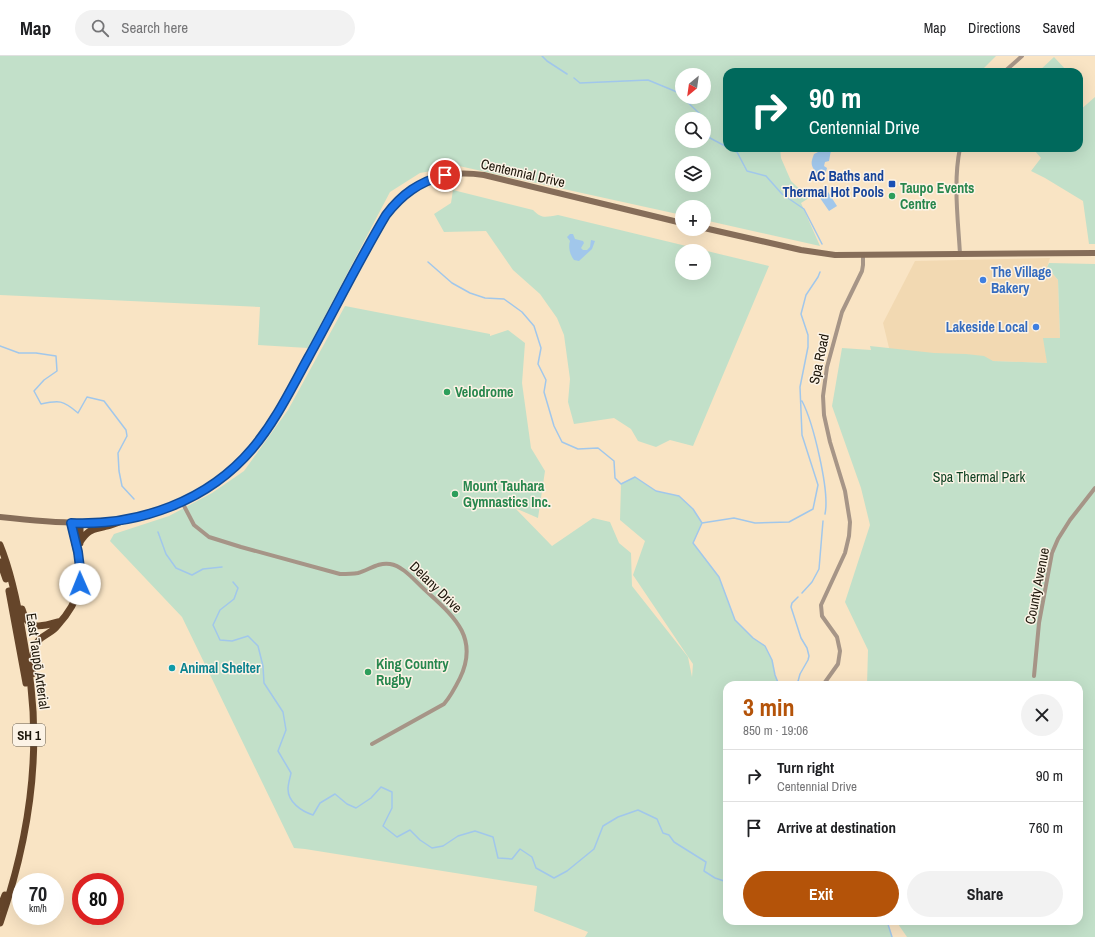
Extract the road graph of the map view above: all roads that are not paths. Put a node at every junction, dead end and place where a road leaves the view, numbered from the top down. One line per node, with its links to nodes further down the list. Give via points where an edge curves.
1 (1022, 56): 2 (street)
2 (1008, 68)
3 (959, 152): 7 (street, via 957,182)
4 (675, 221): 10 (main road, Centennial Drive, via 484,175 457,173 422,182 403,195 386,215 282,406 264,434 230,472)
5 (711, 230): 8 (main road, via 818,254)
6 (1095, 253): 7 (main road)
7 (960, 254): 8 (main road)
8 (863, 255): 21 (street, Spa Road, via 862,271 842,312 827,367 823,396 824,416 845,491 850,522 845,553 821,605 822,616 837,637 840,651 838,664)
9 (1095, 488): 20 (street, County Avenue, via 1070,520 1052,553 1039,623)
10 (182, 502): 12 (main road, Centennial Drive); 23 (street, Delany Drive, via 198,530 209,537 241,547 340,574 360,572 384,563 398,566 451,614 460,627 468,655 452,695 444,704)
11 (0, 517): 13 (main road, Centennial Drive)
12 (122, 521): 14 (main road, Centennial Drive); 15 (highway, via 91,530)
13 (71, 523): 14 (main road, Centennial Drive); 17 (highway)
14 (80, 524): 15 (highway)
15 (80, 542): 17 (highway)
16 (0, 546): 18 (highway, East Taupō Arterial / SH 1)
17 (78, 552): 19 (highway, via 78,591 73,605)
18 (3, 561): 19 (highway, via 11,570 23,613 29,622 40,627); 22 (highway, East Taupō Arterial / SH 1, via 20,616); 24 (highway, East Taupō Arterial / SH 1, via 26,686 29,738 25,811 10,878)
19 (62, 621): 22 (highway, via 36,645)
20 (1034, 676)
21 (826, 681)
22 (31, 688): 25 (highway, East Taupō Arterial / SH 1, via 33,747 30,799 17,867)
23 (372, 744)
24 (0, 908)
25 (0, 923)

